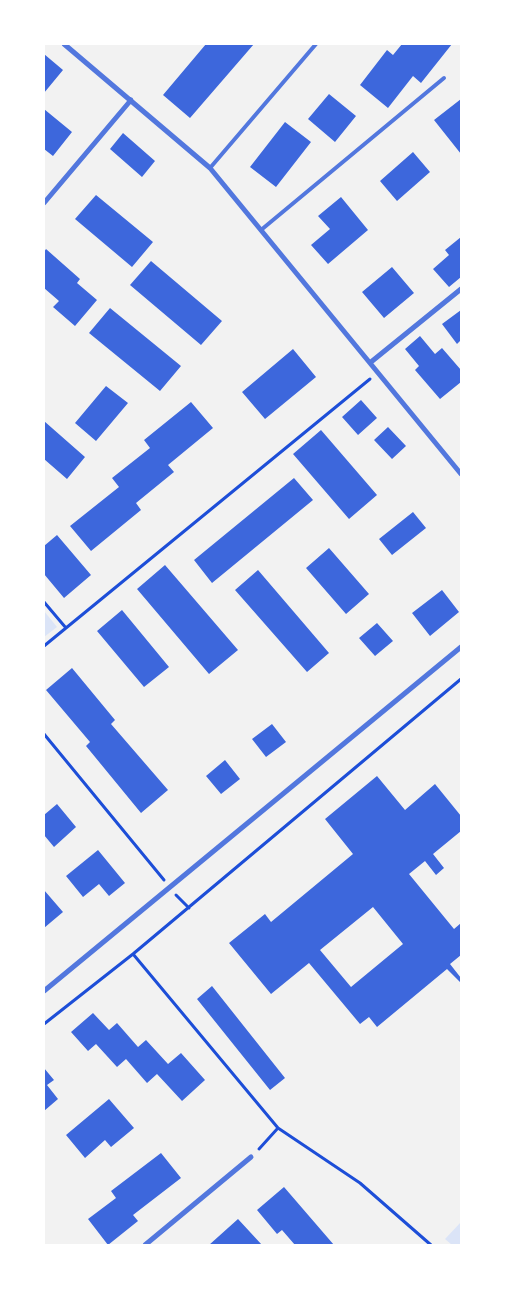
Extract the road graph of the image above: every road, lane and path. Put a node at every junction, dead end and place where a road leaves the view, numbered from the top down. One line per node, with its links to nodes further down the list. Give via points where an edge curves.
1 (64, 44): 4 (street)
2 (316, 44): 5 (lane)
3 (444, 78): 7 (lane)
4 (131, 100): 5 (street); 6 (street)
5 (210, 168): 7 (street)
6 (44, 203)
7 (261, 230): 9 (street)
8 (461, 290): 9 (street)
9 (371, 362): 10 (street)
10 (379, 372): 11 (street); 13 (path)
11 (461, 474)
12 (44, 602): 13 (path)
13 (66, 628): 14 (path)
14 (44, 646)
15 (461, 647): 18 (street)
16 (461, 679): 19 (path)
17 (44, 734): 18 (path)
18 (170, 888): 19 (path); 21 (street)
19 (188, 908): 20 (path)
20 (133, 954): 22 (path); 23 (path)
21 (44, 991)
22 (44, 1024)
23 (278, 1128): 24 (path); 26 (path, via 360,1183)
24 (251, 1157): 25 (street)
25 (145, 1245)
26 (431, 1245)

